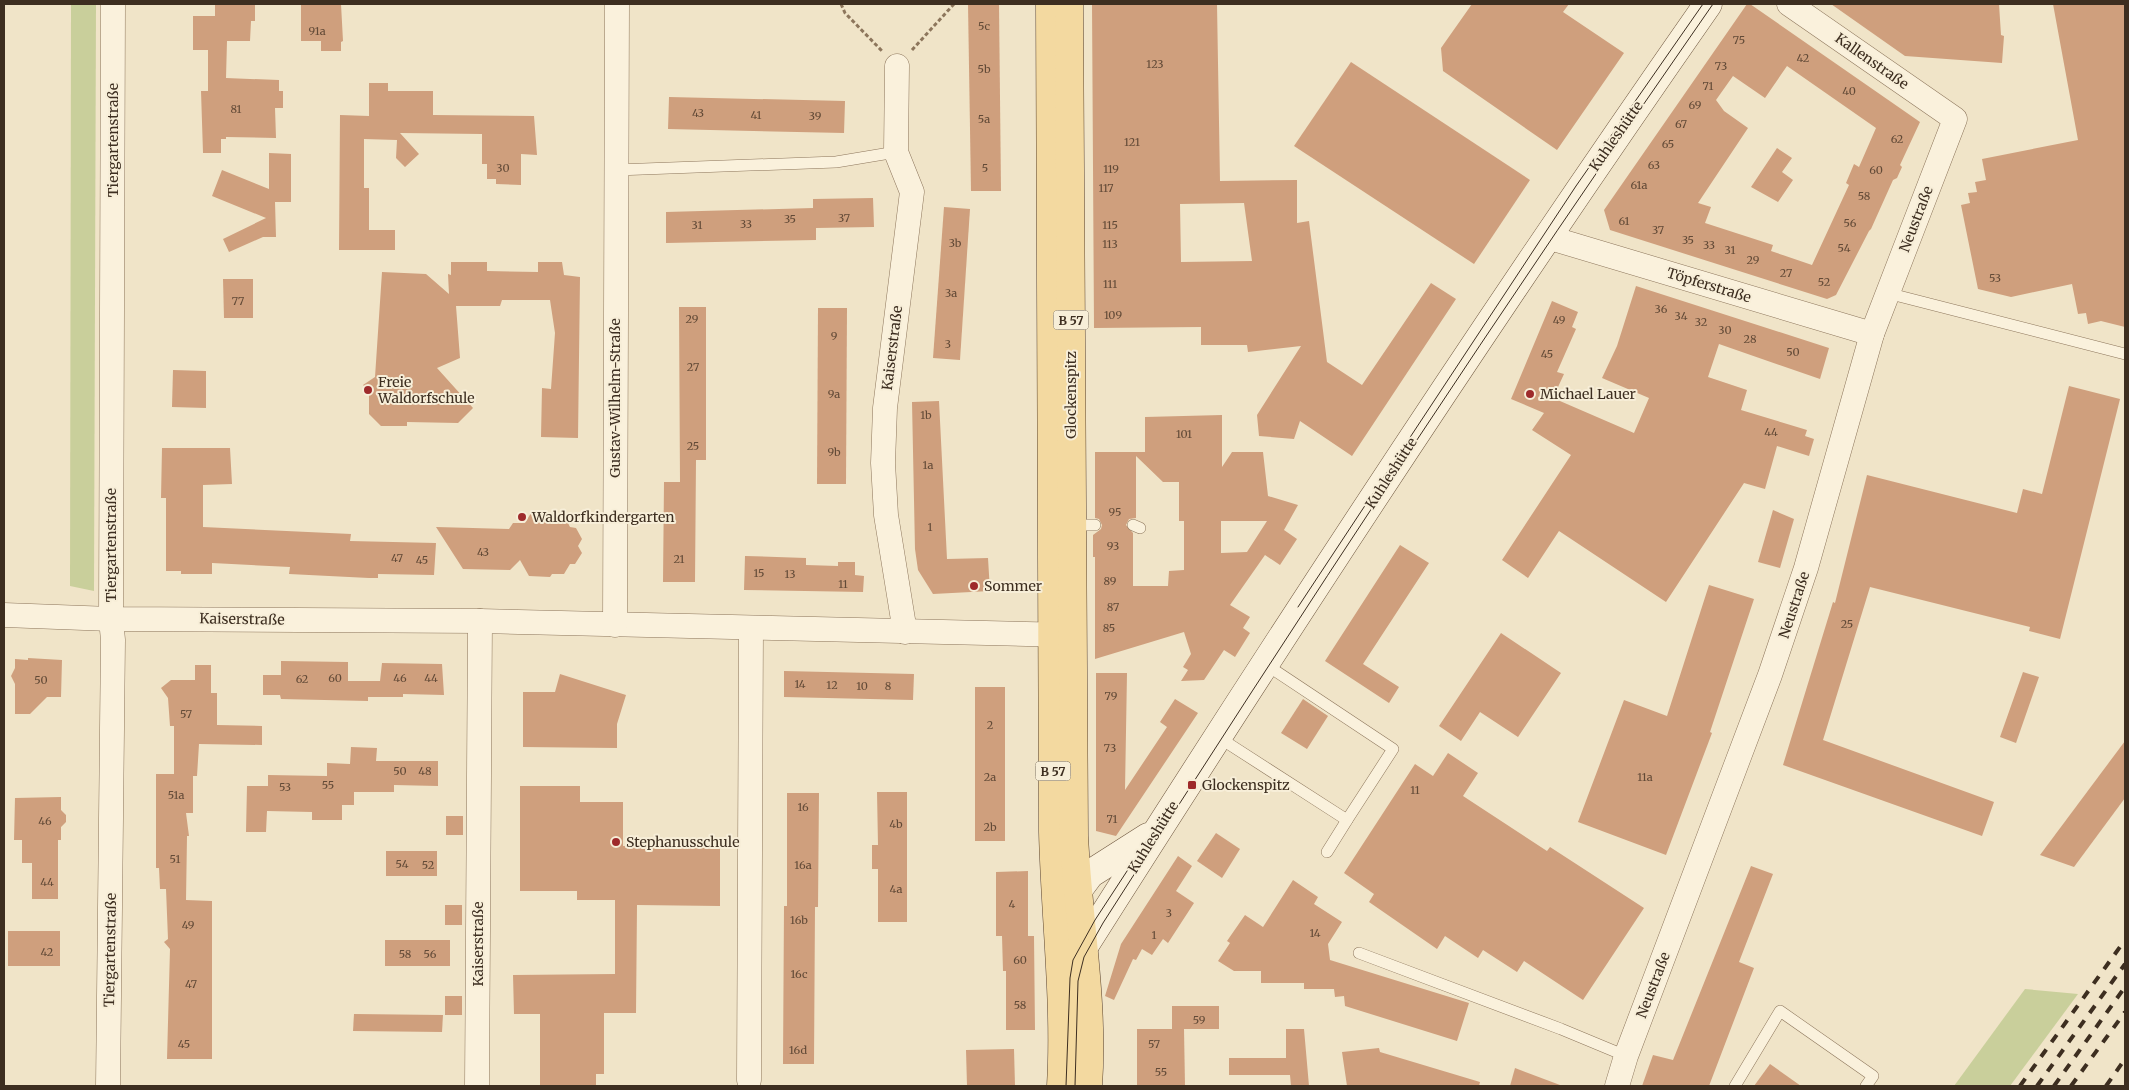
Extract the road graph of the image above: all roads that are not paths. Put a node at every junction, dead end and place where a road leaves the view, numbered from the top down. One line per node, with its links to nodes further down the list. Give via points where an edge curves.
1 (113, 4): 16 (street, Tiergartenstraße)
2 (617, 4): 10 (street, Gustav-Wilhelm-Straße)
3 (1050, 4): 21 (main road, Glockenspitz / B 57)
4 (1069, 4): 21 (main road, Glockenspitz / B 57, via 1084,525)
5 (1708, 4): 11 (street, Kuhleshütte)
6 (1789, 4): 8 (street, Kallenstraße)
7 (897, 66): 9 (street, Kaiserstraße)
8 (1955, 119): 12 (street, Neustraße)
9 (896, 152): 10 (lane, via 836,162); 20 (street, Kaiserstraße, via 912,192 885,408 883,463 886,515)
10 (616, 170): 18 (street, Gustav-Wilhelm-Straße)
11 (1547, 237): 13 (street, Töpferstraße); 22 (street, Kuhleshütte)
12 (1887, 293): 13 (street, Neustraße); 14 (lane)
13 (1872, 334): 30 (street, Neustraße, via 1806,568 1780,647)
14 (2125, 354)
15 (4, 616): 16 (street, Kaiserstraße)
16 (111, 619): 17 (street, Kaiserstraße); 32 (street, Tiergartenstraße)
17 (480, 622): 18 (street, Kaiserstraße); 33 (street, Kaiserstraße)
18 (614, 625): 19 (street, Kaiserstraße)
19 (751, 628): 20 (street, Kaiserstraße); 31 (street)
20 (905, 632): 21 (street, Kaiserstraße)
21 (1063, 635): 27 (main road, Glockenspitz / B 57); 28 (main road, Glockenspitz / B 57, via 1053,832)
22 (1265, 664): 23 (street, Kuhleshütte); 24 (lane, via 1393,749)
23 (1218, 737): 24 (lane); 25 (street, Kuhleshütte)
24 (1348, 820): 26 (lane)
25 (1158, 831): 27 (street, via 1090,874); 28 (street, Kuhleshütte)
26 (1326, 852)
27 (1077, 888): 28 (street, via 1064,917)
28 (1071, 950): 34 (main road, Glockenspitz / B 57, via 1062,1014); 35 (main road, Glockenspitz / B 57, via 1090,1012)
29 (1359, 953): 30 (lane)
30 (1626, 1056): 36 (street, Neustraße)
31 (749, 1080)
32 (108, 1086)
33 (477, 1086)
34 (1061, 1086)
35 (1088, 1086)
36 (1617, 1086)
37 (1735, 1086): 38 (lane, via 1780,1011 1873,1076)
38 (1866, 1086)

